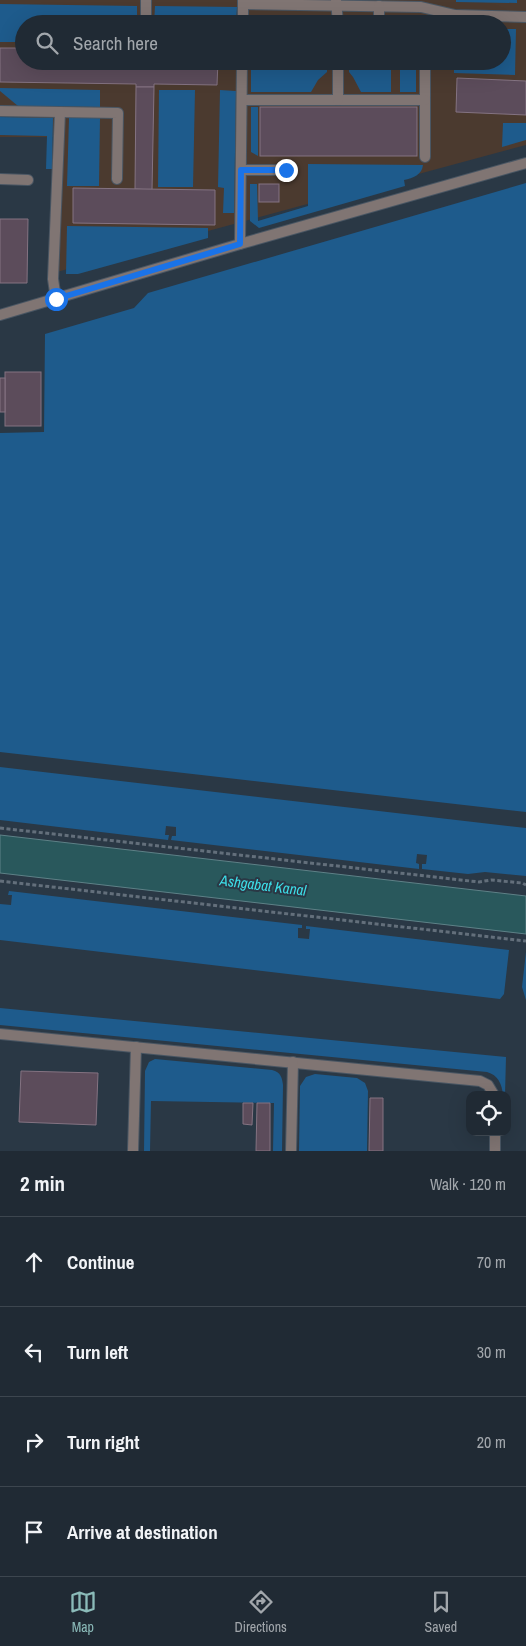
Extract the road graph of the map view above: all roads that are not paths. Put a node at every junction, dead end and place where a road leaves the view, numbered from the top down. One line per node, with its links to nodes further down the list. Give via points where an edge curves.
1 (146, 0): 5 (street)
2 (243, 2): 3 (street); 6 (street)
3 (336, 3): 4 (street)
4 (379, 6): 7 (street); 8 (street, via 421,7)
5 (146, 15)
6 (243, 15)
7 (379, 15)
8 (455, 15)
9 (511, 17): 10 (street)
10 (526, 17)
11 (242, 70): 14 (street)
12 (338, 70): 15 (street)
13 (425, 70): 16 (street)
14 (242, 100): 15 (street); 21 (street)
15 (338, 100): 16 (street)
16 (425, 100): 19 (street)
17 (0, 111): 18 (street)
18 (60, 112): 24 (street, via 118,113); 27 (street, via 53,279)
19 (425, 157)
20 (526, 163): 26 (street)
21 (241, 170): 22 (street); 26 (street)
22 (286, 170)
23 (0, 179): 25 (street)
24 (117, 179)
25 (28, 180)
26 (240, 244): 27 (street)
27 (56, 299): 28 (street)
28 (0, 316)
29 (0, 1034): 30 (street)
30 (136, 1047): 31 (street); 34 (street)
31 (293, 1062): 32 (street, via 480,1081); 35 (street)
32 (493, 1091)
33 (495, 1136): 36 (street)
34 (133, 1151)
35 (290, 1151)
36 (494, 1151)

